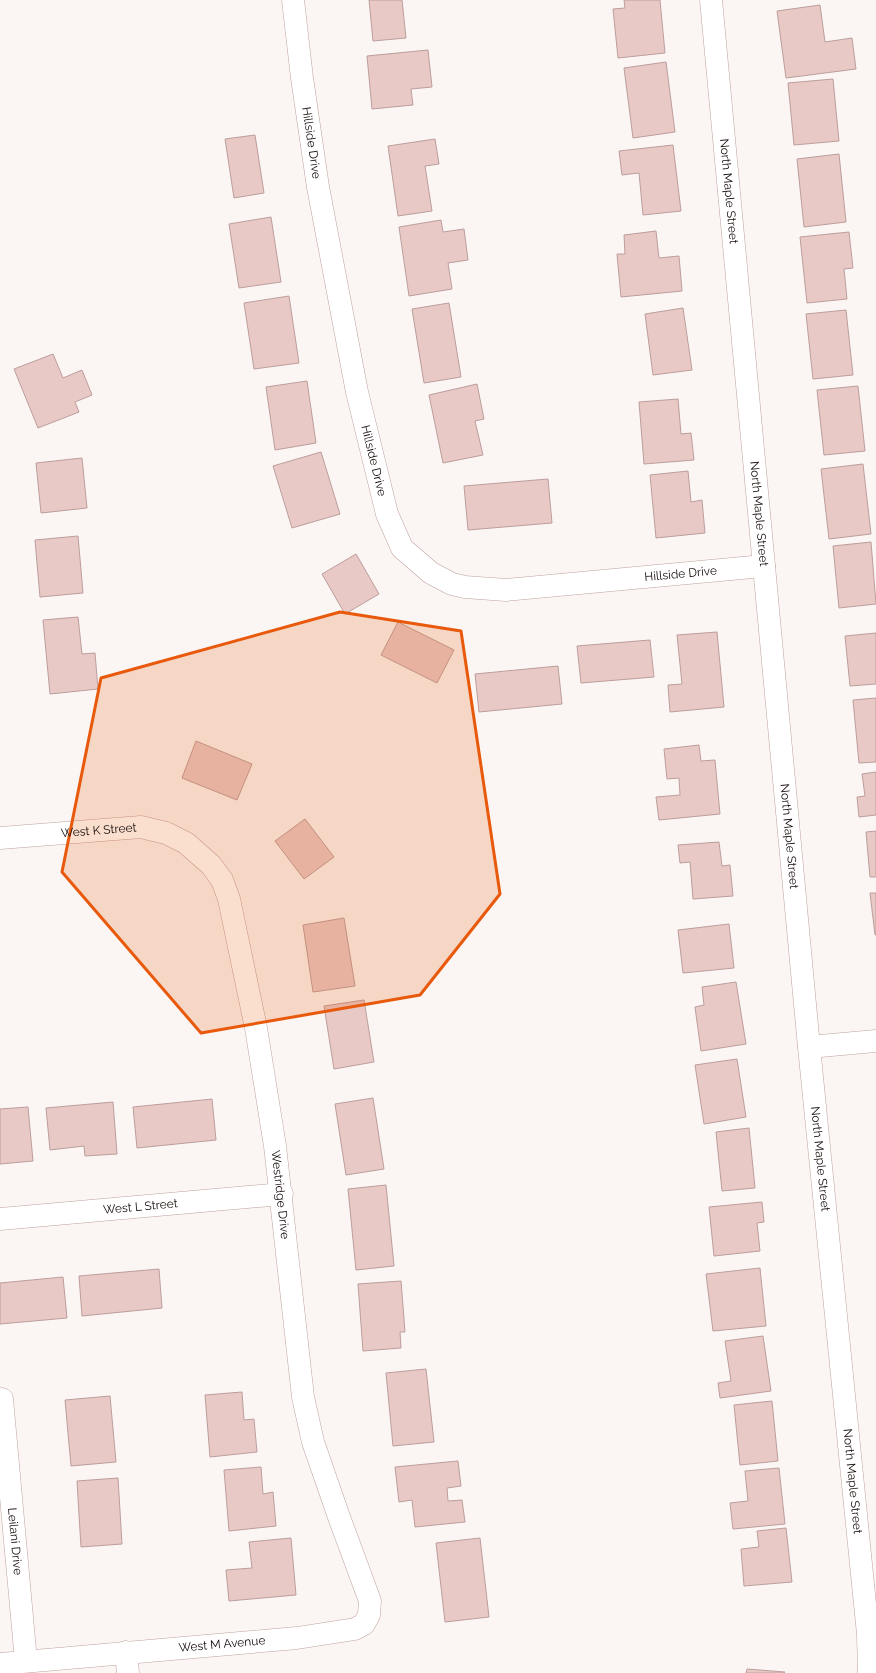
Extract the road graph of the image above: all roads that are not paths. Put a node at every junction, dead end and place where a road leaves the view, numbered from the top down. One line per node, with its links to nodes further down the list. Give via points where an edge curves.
1 (293, 0): 3 (street, Hillside Drive, via 318,187 357,392 387,514 402,548 432,574 452,584 484,590)
2 (711, 0): 3 (street, North Maple Street)
3 (764, 566): 7 (street, North Maple Street)
4 (0, 838): 5 (street, West K Street, via 141,827 166,833)
5 (193, 847): 8 (street, Westridge Drive, via 222,880 230,899 256,1028)
6 (876, 1040): 7 (street)
7 (809, 1047): 15 (street, North Maple Street, via 866,1618)
8 (282, 1194): 9 (street, West L Street); 11 (street, Westridge Drive, via 303,1397 314,1442)
9 (0, 1219)
10 (2, 1399): 14 (street, Leilani Drive)
11 (351, 1550): 12 (street, West M Avenue, via 370,1601 369,1615 364,1624 355,1630)
12 (127, 1662): 14 (street, West M Avenue)
13 (0, 1664): 14 (street, West M Avenue)
14 (35, 1665)
15 (869, 1673)

